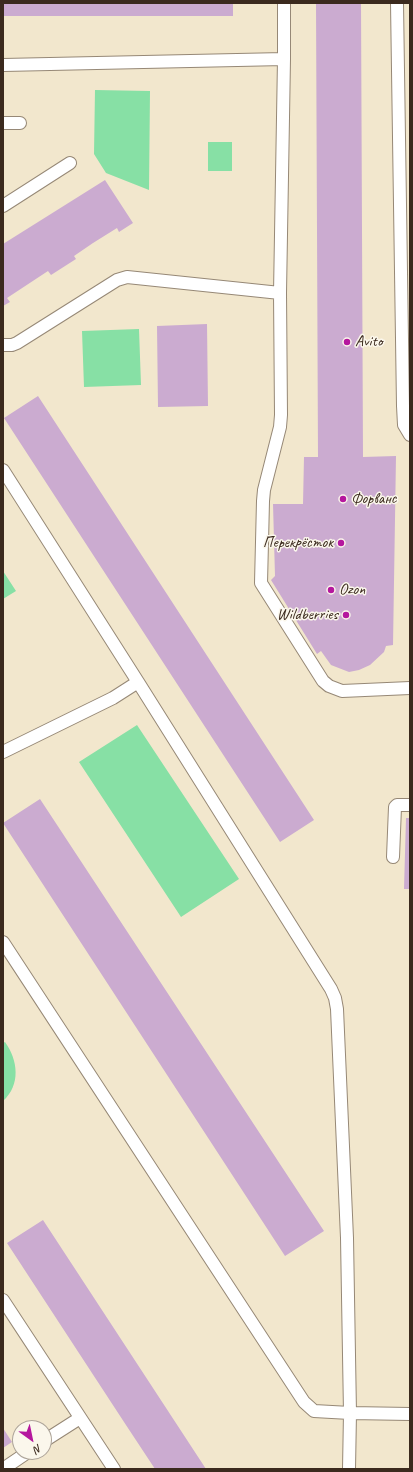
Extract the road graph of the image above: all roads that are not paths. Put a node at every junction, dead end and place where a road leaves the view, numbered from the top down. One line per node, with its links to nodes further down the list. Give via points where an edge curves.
1 (284, 3): 3 (lane)
2 (397, 3): 11 (lane, via 402,406 404,425)
3 (284, 59): 4 (lane); 9 (lane)
4 (3, 66)
5 (3, 123): 6 (lane)
6 (20, 123)
7 (70, 163): 8 (lane)
8 (3, 206)
9 (280, 293): 10 (lane, via 126,277 17,343); 14 (lane, via 282,415 264,490 261,583 323,681 329,686 342,691)
10 (3, 345)
11 (410, 435)
12 (3, 470): 13 (lane)
13 (138, 682): 15 (lane, via 113,698); 20 (lane, via 335,998 347,1238)
14 (410, 688)
15 (3, 752)
16 (410, 805): 17 (lane, via 395,807)
17 (393, 857)
18 (3, 942): 20 (lane, via 304,1402 314,1411)
19 (3, 1300): 22 (lane)
20 (350, 1413): 21 (lane); 27 (lane)
21 (410, 1414)
22 (80, 1418): 23 (lane); 26 (lane)
23 (52, 1436)
24 (16, 1460): 25 (lane)
25 (3, 1468)
26 (114, 1469)
27 (349, 1469)

